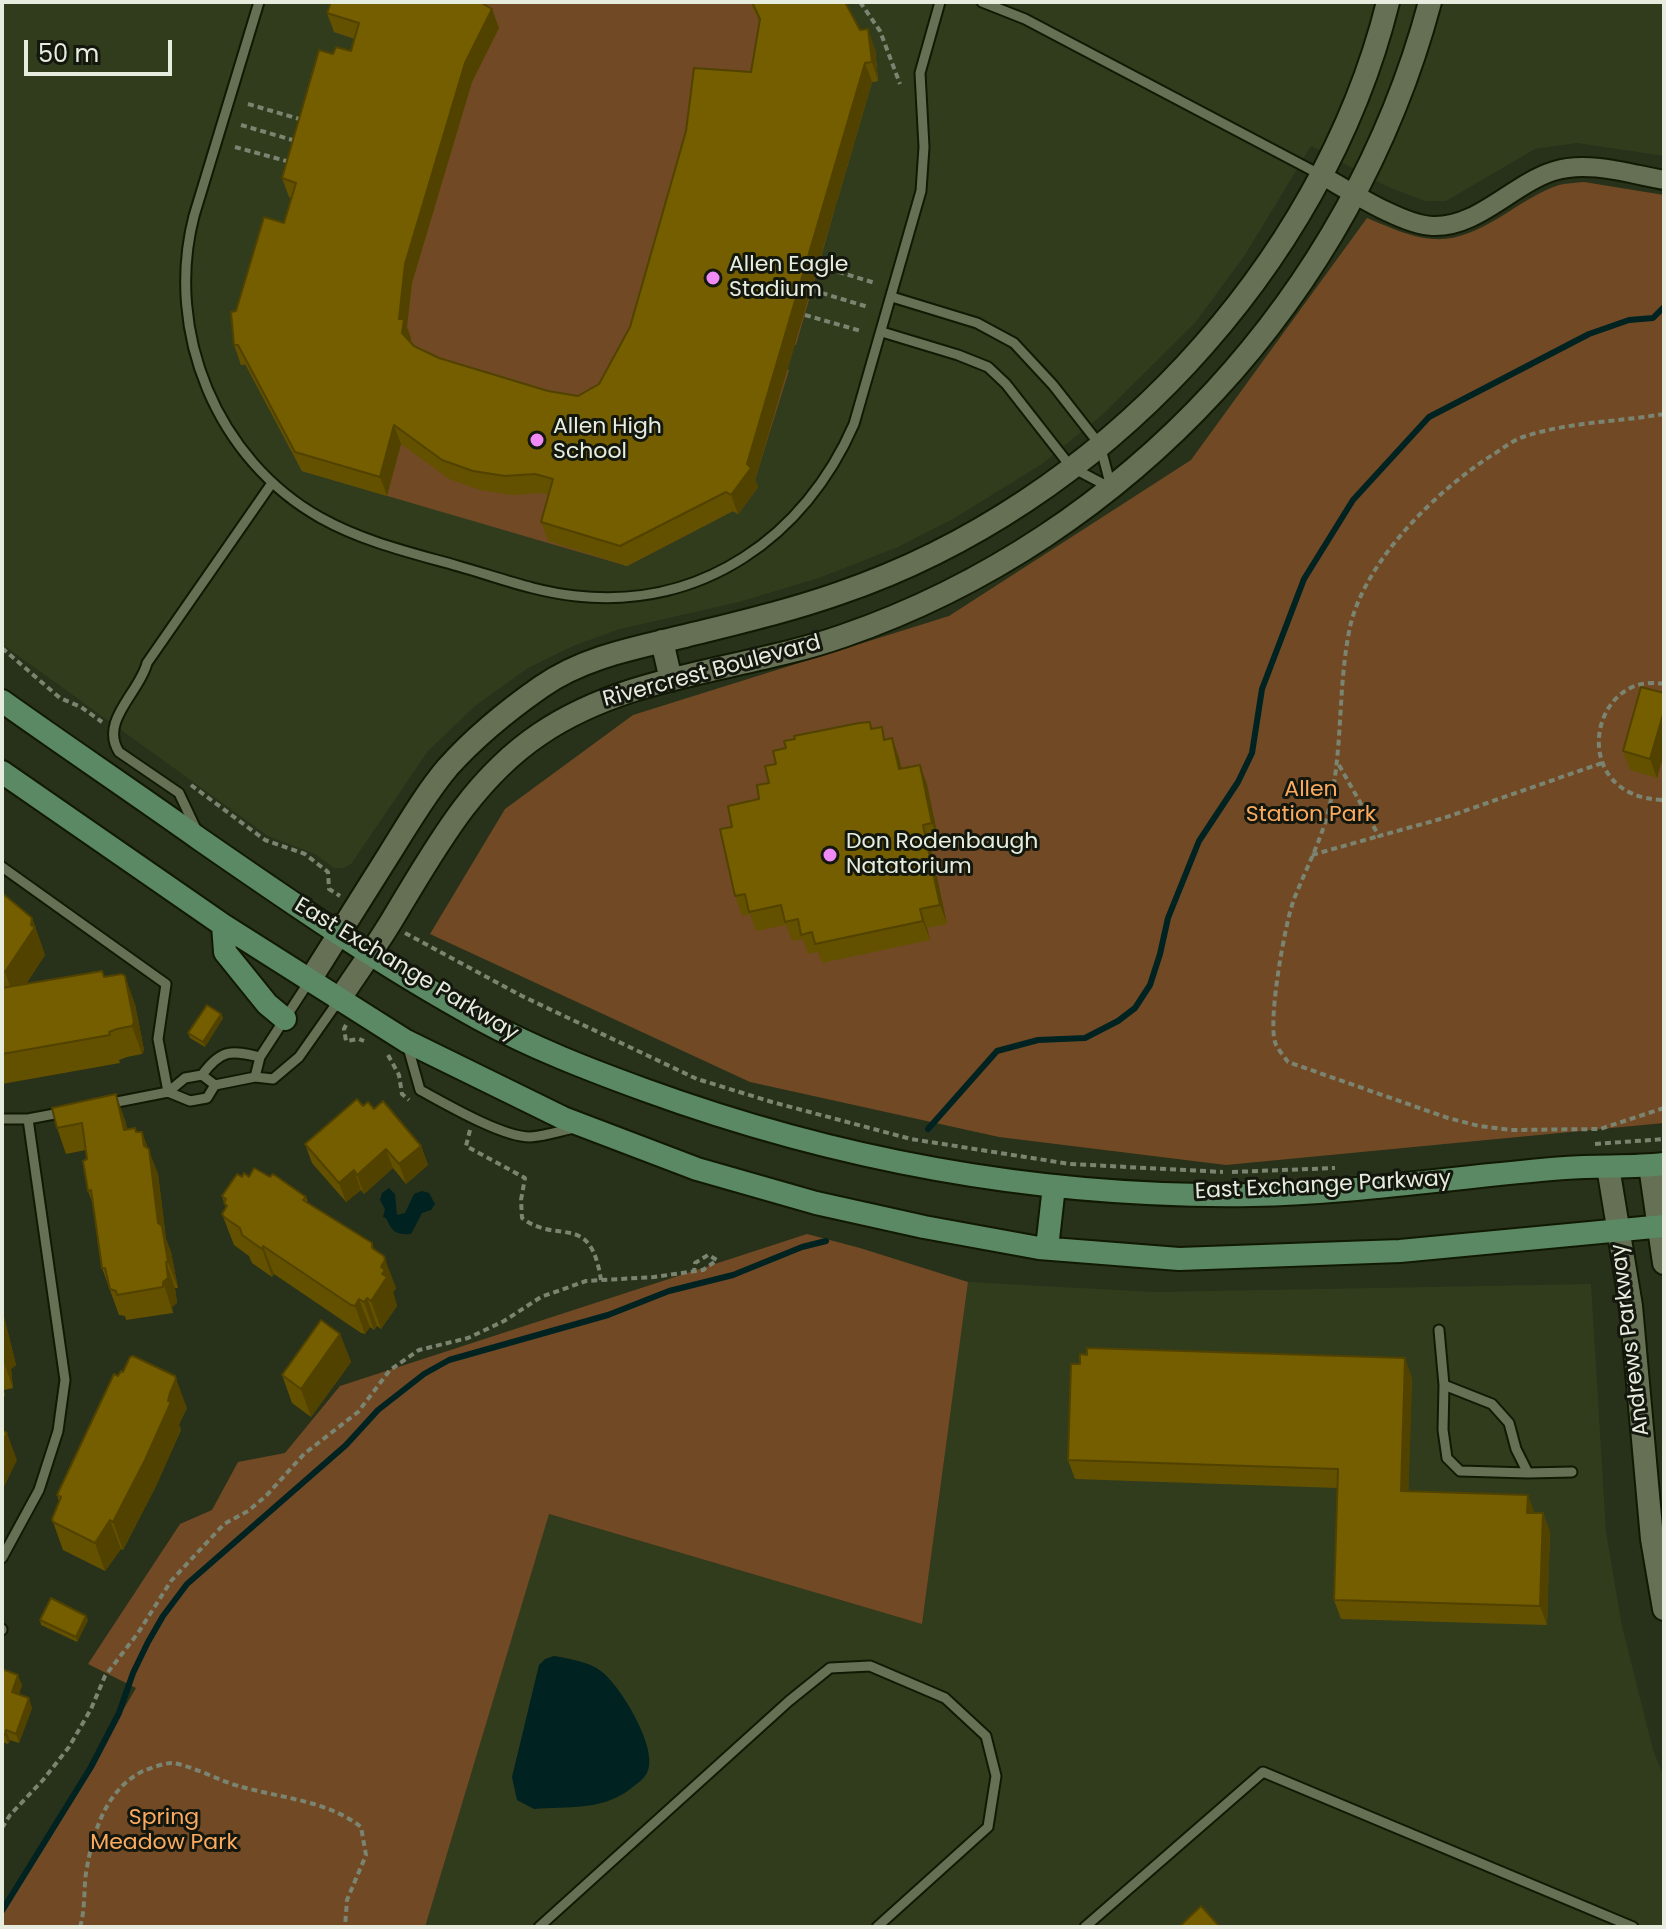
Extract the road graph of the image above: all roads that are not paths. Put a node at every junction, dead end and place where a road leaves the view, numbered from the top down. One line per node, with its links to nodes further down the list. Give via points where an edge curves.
1 (259, 2): 13 (lane, via 192,226 187,297 193,343 213,401 243,451)
2 (940, 2): 9 (lane, via 920,73 921,191)
3 (982, 2): 6 (lane, via 1025,19)
4 (1388, 2): 6 (street, Rivercrest Boulevard, via 1363,82)
5 (1430, 2): 8 (street, Rivercrest Boulevard, via 1401,93)
6 (1321, 175): 8 (street); 11 (street, Rivercrest Boulevard, via 1268,262 1211,337)
7 (1664, 180): 8 (street, via 1564,168 1525,183 1469,218 1435,226 1416,223)
8 (1355, 194): 14 (street, Rivercrest Boulevard, via 1306,275 1242,360 1176,433)
9 (892, 297): 10 (lane); 11 (lane, via 977,323 1014,343)
10 (882, 332): 12 (lane, via 988,367); 13 (lane, via 849,436 800,510 737,563 679,588 604,598 538,589 346,531)
11 (1100, 445): 12 (street, Rivercrest Boulevard); 14 (lane)
12 (1071, 467): 14 (lane); 15 (street, Rivercrest Boulevard, via 995,520 890,574 785,611)
13 (272, 483): 19 (lane, via 147,663 144,678 113,729 119,752 179,793)
14 (1112, 488): 16 (street, Rivercrest Boulevard, via 1007,561 892,618 802,649)
15 (662, 641): 16 (street); 22 (street, Rivercrest Boulevard, via 567,671 473,742 427,795)
16 (671, 680): 23 (street, Rivercrest Boulevard, via 584,709 539,734 506,761 461,809)
17 (2, 701): 19 (main road, East Exchange Parkway)
18 (2, 772): 21 (main road)
19 (201, 840): 22 (main road, East Exchange Parkway)
20 (2, 867): 32 (lane, via 166,984 158,1039)
21 (223, 925): 24 (main road); 26 (main road, via 225,952)
22 (339, 934): 23 (main road, East Exchange Parkway); 24 (street, Rivercrest Boulevard)
23 (369, 953): 25 (street, Rivercrest Boulevard); 40 (main road, East Exchange Parkway, via 519,1039 689,1106 884,1160)
24 (310, 980): 25 (main road); 26 (lane, Rivercrest Boulevard)
25 (339, 1000): 27 (main road); 30 (lane, Rivercrest Boulevard, via 299,1057 273,1079)
26 (285, 1019): 28 (lane, Rivercrest Boulevard)
27 (396, 1046): 37 (main road); 37 (lane, via 420,1090 513,1135 531,1137)
28 (260, 1057): 29 (lane, via 230,1051 213,1060); 30 (lane, Rivercrest Boulevard)
29 (202, 1075): 31 (lane); 32 (lane, via 185,1078)
30 (255, 1077): 31 (lane)
31 (215, 1085): 32 (lane, via 207,1098 190,1101)
32 (168, 1092): 33 (lane)
33 (97, 1106)
34 (83, 1108): 36 (lane)
35 (2, 1119): 36 (lane)
36 (28, 1119): 49 (lane, via 65,1380 58,1431 39,1490)
37 (583, 1126): 43 (main road, via 697,1169 816,1203)
38 (1657, 1165): 39 (main road, East Exchange Parkway); 41 (street, Andrews Parkway)
39 (1608, 1167): 40 (main road, East Exchange Parkway, via 1258,1195); 42 (street, Andrews Parkway)
40 (1054, 1186): 43 (main road)
41 (1661, 1226): 42 (main road); 44 (street, Andrews Parkway)
42 (1617, 1230): 43 (main road, via 1400,1251 1179,1259); 50 (street, Andrews Parkway, via 1631,1306 1652,1539)
43 (1047, 1248)
44 (1664, 1263)
45 (1439, 1330): 46 (lane)
46 (1444, 1385): 48 (lane, via 1492,1404 1509,1423); 48 (lane, via 1447,1458 1460,1471)
47 (1572, 1472): 48 (lane)
48 (1528, 1473)
49 (2, 1558)
50 (1664, 1609)
51 (539, 1927): 52 (lane, via 830,1668 870,1666 945,1698 986,1736 996,1776 988,1827)
52 (877, 1927)
53 (1085, 1927): 54 (lane, via 1263,1772)
54 (1633, 1927)

